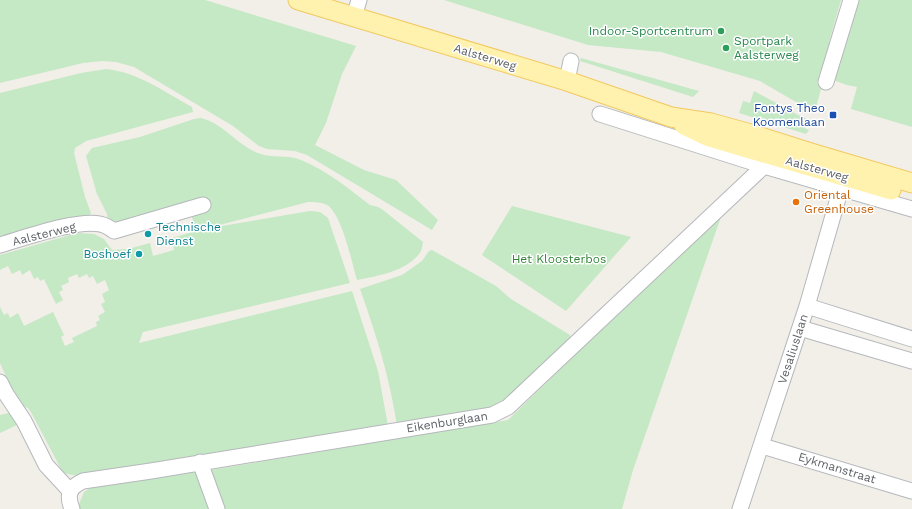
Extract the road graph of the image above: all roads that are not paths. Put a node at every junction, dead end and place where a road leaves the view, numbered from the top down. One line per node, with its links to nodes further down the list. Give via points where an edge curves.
1 (298, 0): 3 (main road, Aalsterweg)
2 (851, 0): 6 (street)
3 (356, 9): 5 (main road, Aalsterweg)
4 (571, 61): 5 (street)
5 (567, 81): 8 (main road, Aalsterweg, via 671,117 711,123)
6 (826, 82)
7 (600, 114): 8 (street, Aalsterweg)
8 (768, 154): 9 (main road, Aalsterweg); 10 (street, Aalsterweg); 11 (main road, Aalsterweg); 21 (street, Eikenburglaan, via 679,246 508,407 492,415)
9 (912, 183)
10 (841, 188): 13 (street, Aalsterweg); 15 (street, Vesaliuslaan)
11 (912, 196)
12 (203, 206): 14 (street, Aalsterweg, via 114,231 100,224 83,224)
13 (912, 209)
14 (0, 245)
15 (807, 306): 16 (street, Vesaliuslaan); 17 (street)
16 (800, 328): 18 (street); 20 (street, Vesaliuslaan)
17 (912, 340)
18 (912, 361)
19 (0, 382): 22 (street, via 24,421 46,465)
20 (762, 446): 23 (street, Eykmanstraat); 26 (street, Vesaliuslaan)
21 (200, 462): 22 (street, via 83,481); 25 (street)
22 (70, 491): 24 (street)
23 (912, 491)
24 (72, 509)
25 (217, 509)
26 (740, 509)

